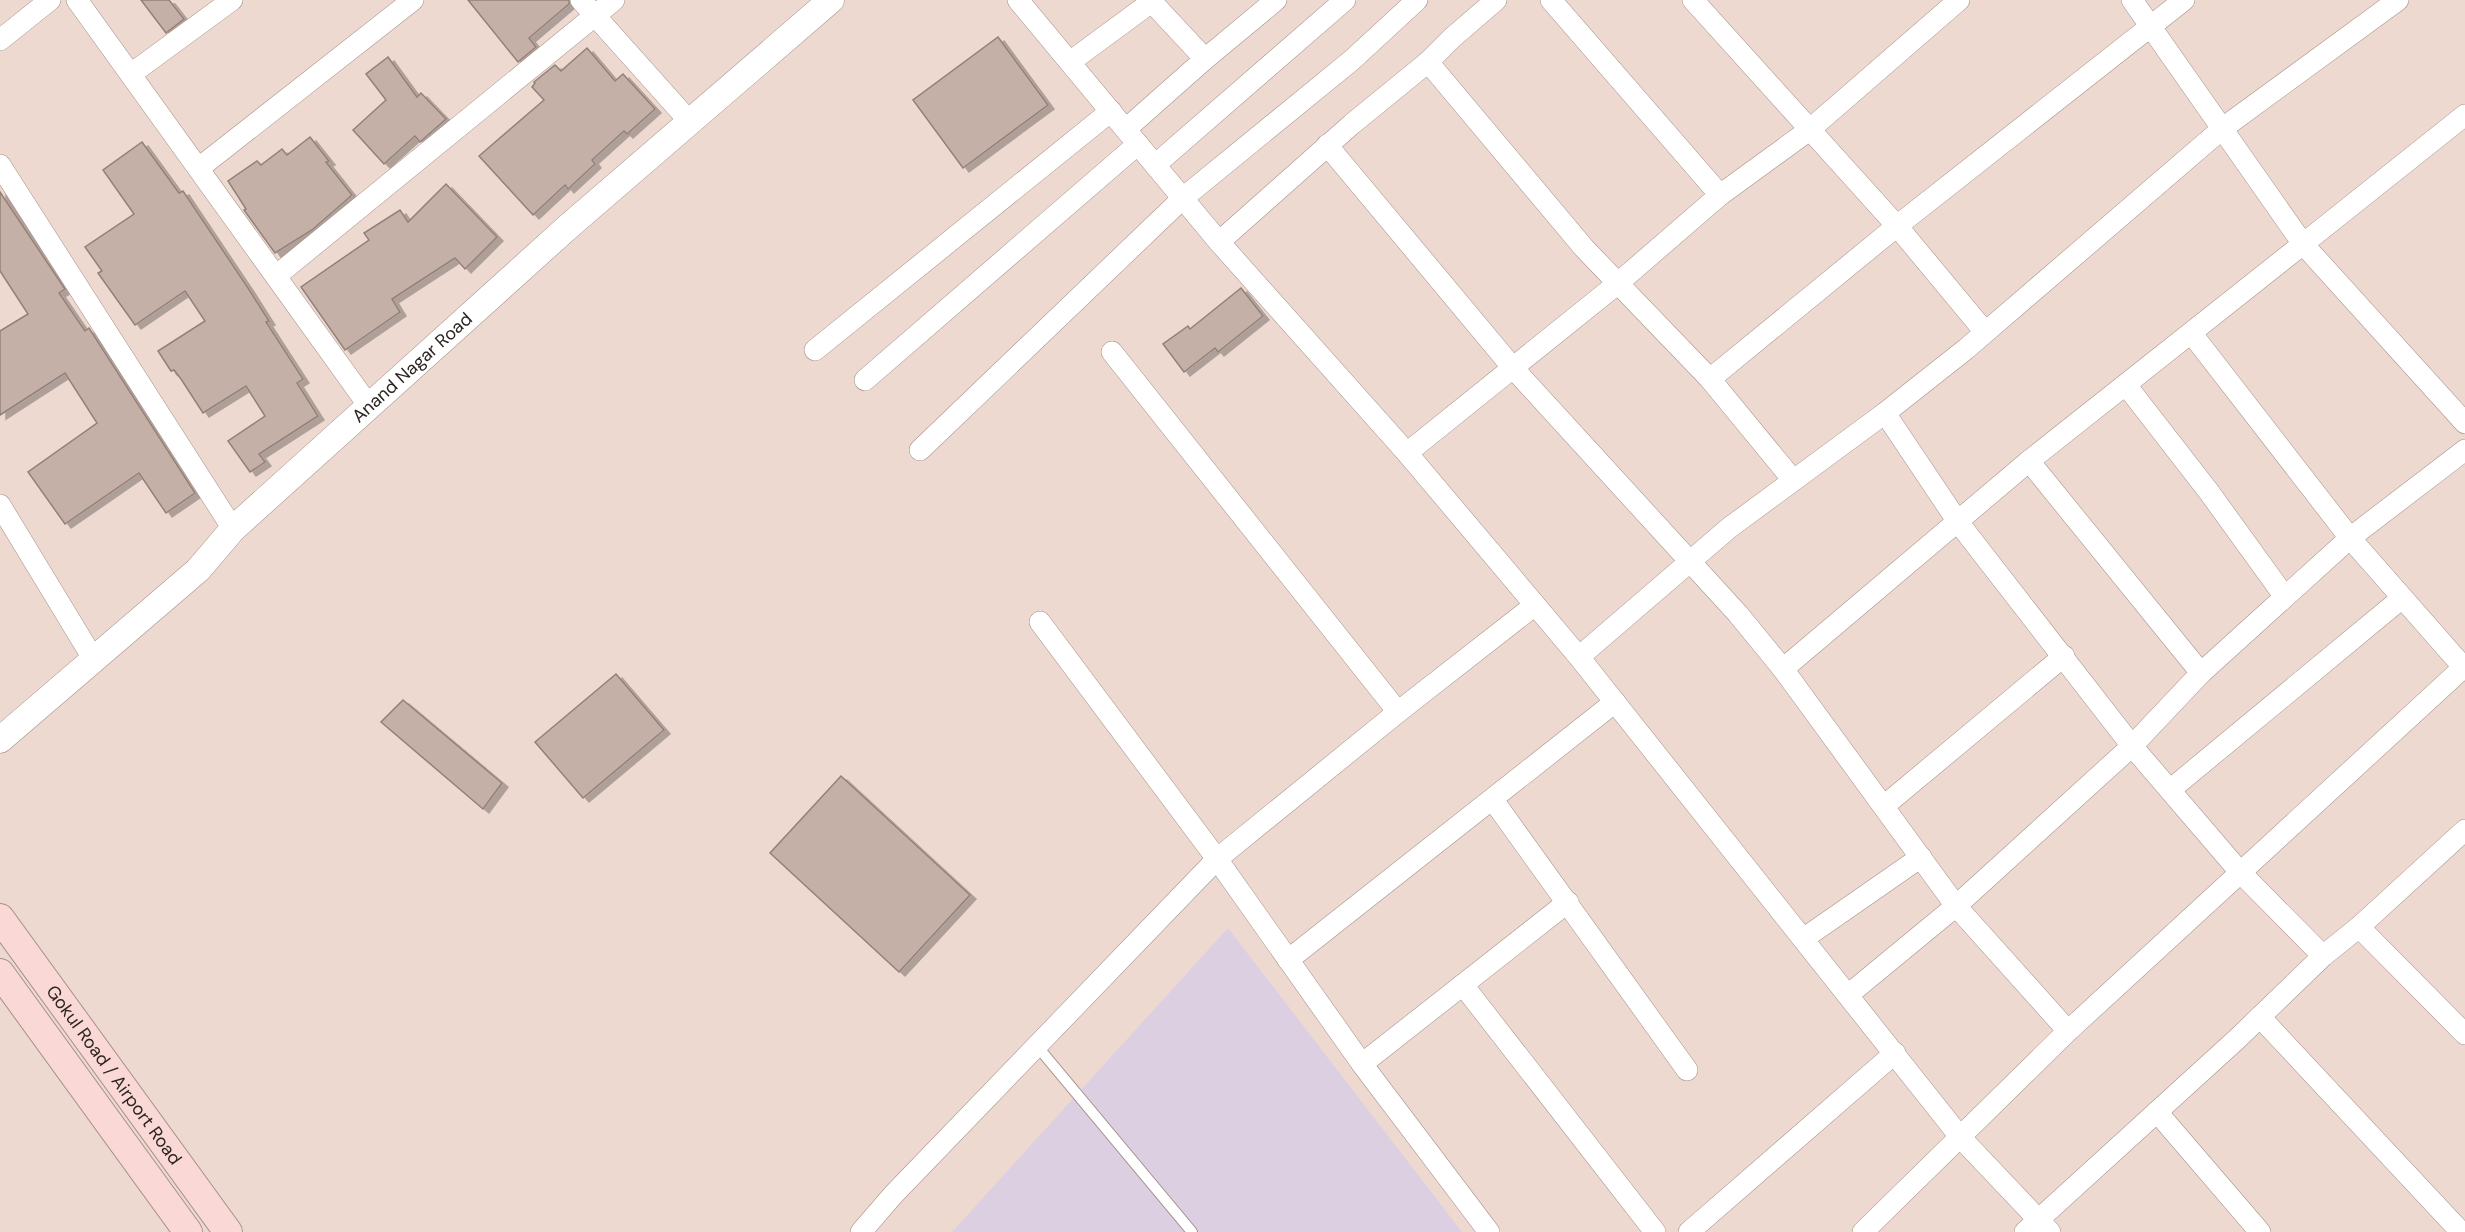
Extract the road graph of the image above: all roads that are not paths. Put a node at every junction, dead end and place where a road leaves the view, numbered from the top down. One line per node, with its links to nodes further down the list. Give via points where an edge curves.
1 (77, 0): 26 (street)
2 (232, 0): 26 (street)
3 (413, 0): 36 (street)
4 (581, 0): 20 (street)
5 (614, 0): 20 (street)
6 (831, 0): 29 (street, Anand Nagar Road)
7 (1018, 0): 24 (street)
8 (1152, 0): 23 (street); 24 (street)
9 (1276, 0): 23 (street)
10 (1345, 0): 35 (street)
11 (1417, 0): 38 (street, via 1352,60)
12 (1496, 0): 25 (street)
13 (1551, 0): 37 (street)
14 (1692, 0): 31 (street)
15 (1959, 0): 31 (street)
16 (2132, 0): 21 (street)
17 (2184, 0): 21 (street)
18 (2398, 0): 30 (street)
19 (41, 3): 22 (street)
20 (596, 17): 29 (street); 42 (street)
21 (2150, 26): 30 (street); 39 (street)
22 (0, 40)
23 (1205, 59): 32 (street)
24 (1070, 62): 27 (street)
25 (1428, 62): 33 (street); 43 (street)
26 (131, 74): 36 (street)
27 (1111, 111): 32 (street); 46 (street)
28 (2465, 115): 41 (street)
29 (690, 122): 52 (street, Anand Nagar Road)
30 (2223, 128): 41 (street); 44 (street)
31 (1808, 131): 37 (street); 39 (street)
32 (1132, 137): 35 (street); 50 (street)
33 (1327, 145): 40 (street); 48 (street)
34 (0, 165): 62 (street)
35 (1155, 165): 38 (street)
36 (199, 168): 42 (street)
37 (1720, 195): 43 (street)
38 (1183, 198): 40 (street); 55 (street)
39 (1897, 226): 44 (street); 49 (street)
40 (1220, 242): 57 (street)
41 (2303, 244): 45 (street); 54 (street)
42 (276, 276): 52 (street)
43 (1617, 284): 48 (street); 49 (street)
44 (1985, 332): 53 (street)
45 (2192, 334): 51 (street); 63 (street)
46 (815, 350)
47 (1112, 352): 76 (street)
48 (1512, 368): 57 (street); 64 (street)
49 (1710, 379): 59 (street)
50 (865, 380)
51 (2126, 385): 58 (street); 65 (street)
52 (369, 406): 62 (street, Anand Nagar Road)
53 (1885, 413): 59 (street); 61 (street)
54 (2465, 423)
55 (920, 450)
56 (2465, 450): 63 (street)
57 (1407, 453): 67 (street)
58 (2029, 461): 61 (street); 74 (street)
59 (1793, 480): 64 (street)
60 (0, 505): 71 (street)
61 (1958, 522): 69 (street); 73 (street)
62 (233, 529): 71 (street, Anand Nagar Road, via 198,570)
63 (2350, 538): 65 (street); 66 (street)
64 (1690, 561): 70 (street); 73 (street)
65 (2285, 597): 74 (street)
66 (2402, 598): 72 (street); 79 (street)
67 (1535, 605): 70 (street); 76 (street)
68 (1040, 622): 84 (street)
69 (2064, 656): 78 (street); 81 (street)
70 (1580, 657): 75 (street)
71 (94, 660): 77 (street, Anand Nagar Road)
72 (2465, 668): 85 (street)
73 (1783, 669): 81 (street)
74 (2201, 673): 78 (street)
75 (1615, 702): 80 (street); 90 (street)
76 (1398, 712): 84 (street)
77 (0, 740)
78 (2132, 746): 79 (street); 87 (street)
79 (2170, 790): 85 (street)
80 (1493, 800): 86 (street); 92 (street)
81 (1884, 806): 83 (street)
82 (2465, 830): 89 (street)
83 (1921, 857): 87 (street); 90 (street)
84 (1217, 860): 92 (street); 99 (street)
85 (2240, 872): 91 (street); 97 (street)
86 (1568, 902): 94 (street); 102 (street)
87 (1956, 906): 95 (street); 97 (street)
88 (0, 918): 108 (main road, Gokul Road / Airport Road)
89 (2359, 927): 91 (street); 98 (street)
90 (1803, 939): 95 (street)
91 (2323, 956): 96 (street)
92 (1287, 960): 101 (street)
93 (0, 973): 107 (main road, Gokul Road / Airport Road)
94 (1463, 985): 101 (street); 112 (street)
95 (1848, 995): 100 (street)
96 (2260, 1017): 103 (street); 115 (street)
97 (2068, 1031): 104 (street)
98 (2465, 1034)
99 (1037, 1046): 109 (street); 110 (lane)
100 (1894, 1053): 104 (street); 106 (street)
101 (1362, 1064): 111 (street)
102 (1687, 1070)
103 (2157, 1112): 105 (street); 114 (street)
104 (1961, 1138): 105 (street); 113 (street)
105 (2038, 1228)
106 (1700, 1229)
107 (188, 1232)
108 (228, 1232)
109 (861, 1232)
110 (1192, 1232)
111 (1489, 1232)
112 (1655, 1232)
113 (1863, 1232)
114 (2260, 1232)
115 (2461, 1232)

